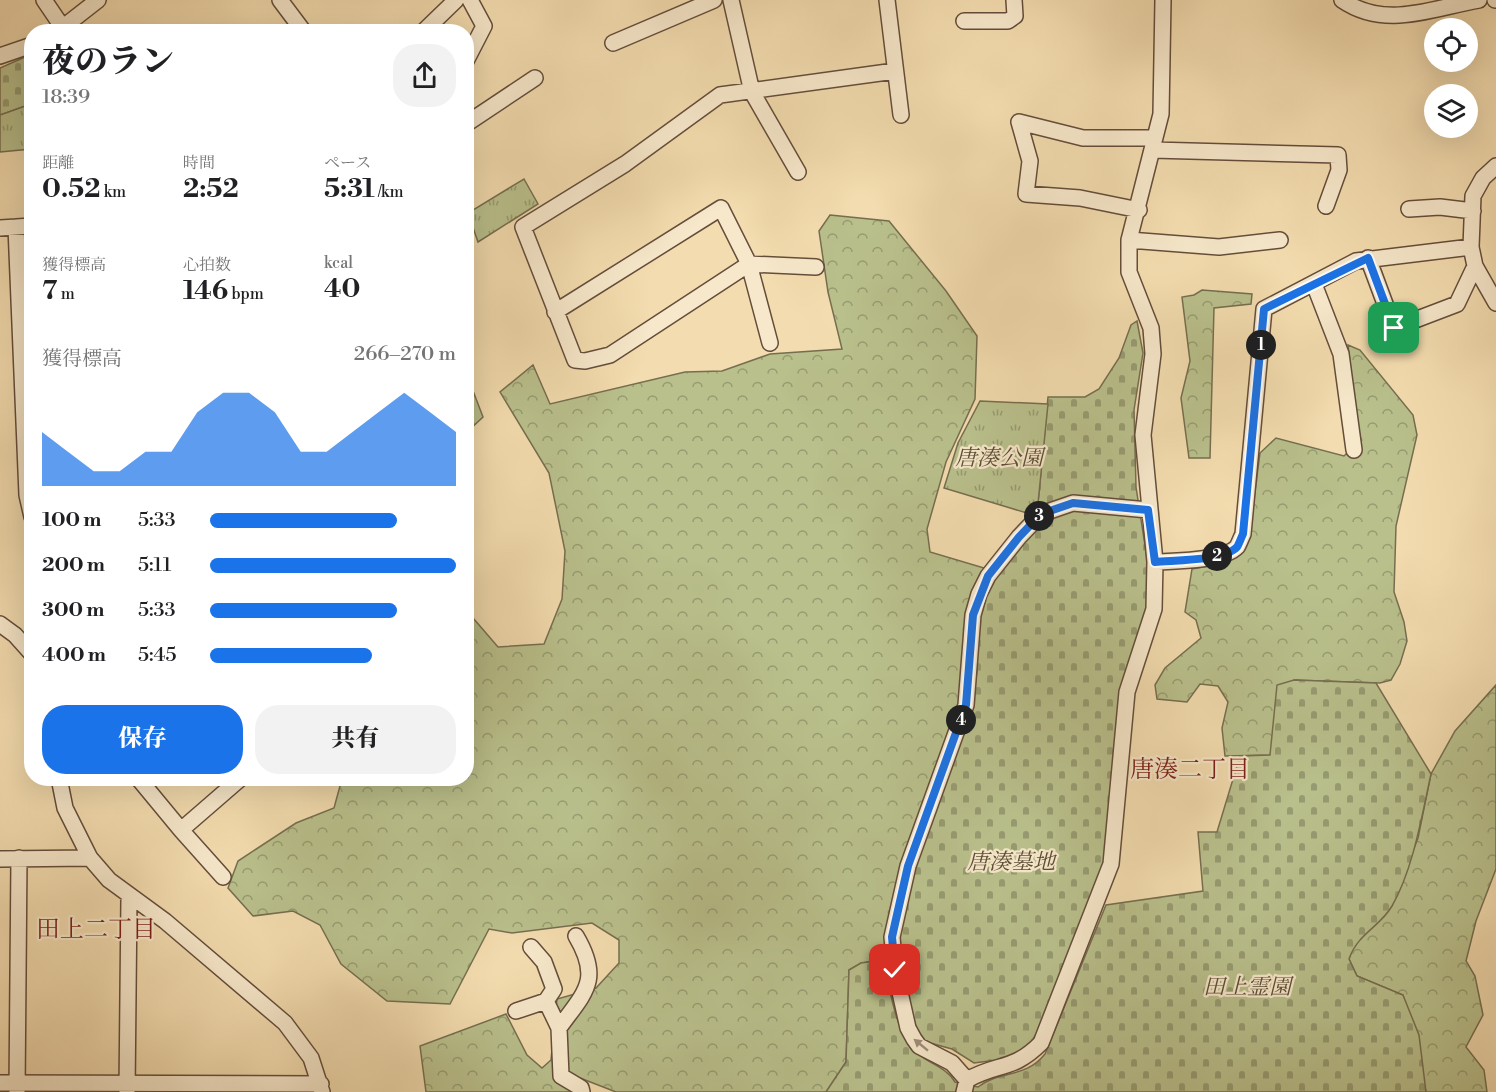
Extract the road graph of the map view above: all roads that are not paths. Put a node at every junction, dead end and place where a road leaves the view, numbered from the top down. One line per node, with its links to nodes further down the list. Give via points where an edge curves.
1 (44, 0): 14 (street)
2 (98, 0): 15 (street)
3 (280, 0): 16 (street)
4 (456, 0): 17 (street)
5 (470, 0): 19 (street, via 484,26)
6 (714, 0): 18 (street)
7 (731, 0): 24 (street)
8 (886, 0): 22 (street)
9 (1014, 0): 13 (street, via 1015,15 1008,21)
10 (1163, 0): 27 (street, via 1161,114)
11 (1342, 0): 12 (street, via 1368,13 1389,17)
12 (1479, 0)
13 (964, 21)
14 (57, 24)
15 (68, 24)
16 (298, 24)
17 (431, 24)
18 (613, 44)
19 (474, 45)
20 (24, 48): 21 (street)
21 (0, 56)
22 (895, 71): 24 (street); 25 (street)
23 (535, 78): 26 (street)
24 (752, 92): 29 (street); 46 (street, via 720,95 625,164 523,227)
25 (901, 115)
26 (474, 119)
27 (1154, 144): 30 (street, via 1338,154 1339,170); 32 (street); 32 (street, via 1083,138 1018,122 1030,161 1026,194 1080,198)
28 (1496, 166): 33 (street, via 1473,196)
29 (798, 172)
30 (1326, 206)
31 (1409, 209): 33 (street)
32 (1139, 210): 37 (street)
33 (1473, 211): 39 (street)
34 (16, 226): 35 (street); 36 (street); 48 (street)
35 (24, 226)
36 (0, 228)
37 (1129, 240): 38 (street, via 1219,247); 50 (street, via 1129,272 1151,328 1153,354 1143,435)
38 (1280, 240)
39 (1471, 247): 40 (street); 42 (street)
40 (1368, 258): 42 (street, via 1394,328 1457,304); 44 (street)
41 (749, 264): 43 (street); 46 (street, via 602,357 575,360); 46 (street, via 721,208); 47 (street)
42 (1475, 266): 45 (street)
43 (816, 267)
44 (1314, 284): 49 (street, via 1341,354); 51 (street, via 1264,309 1243,534 1236,548 1215,557)
45 (1496, 303)
46 (555, 312)
47 (771, 343)
48 (24, 422)
49 (1354, 450)
50 (1148, 510): 51 (street); 69 (street, one-way to 50, via 952,1063 919,1046 908,1028 892,937 908,866 966,705 973,615 979,594 988,576 1041,514 1073,503)
51 (1155, 562): 69 (street, via 1154,609 1127,692 1111,864 1100,897 1041,1043 1027,1057 1011,1066 986,1069)
52 (0, 624): 53 (street)
53 (24, 645)
54 (61, 786): 60 (street, via 65,808)
55 (144, 786): 57 (street)
56 (232, 786): 57 (street)
57 (180, 830): 61 (street)
58 (0, 858): 59 (street)
59 (19, 858): 60 (street); 70 (street)
60 (90, 858): 62 (street)
61 (223, 877)
62 (129, 897): 71 (street); 73 (street, via 165,921 285,1023 310,1058)
63 (576, 936): 67 (street, via 589,964 590,981)
64 (531, 947): 65 (street, via 543,962 554,989)
65 (546, 1000): 66 (street); 67 (street)
66 (516, 1011)
67 (559, 1028): 74 (street, via 561,1076)
68 (0, 1083): 70 (street)
69 (965, 1086)
70 (17, 1088): 71 (street)
71 (127, 1088): 72 (street)
72 (230, 1088): 73 (street)
73 (322, 1088)
74 (582, 1092)

